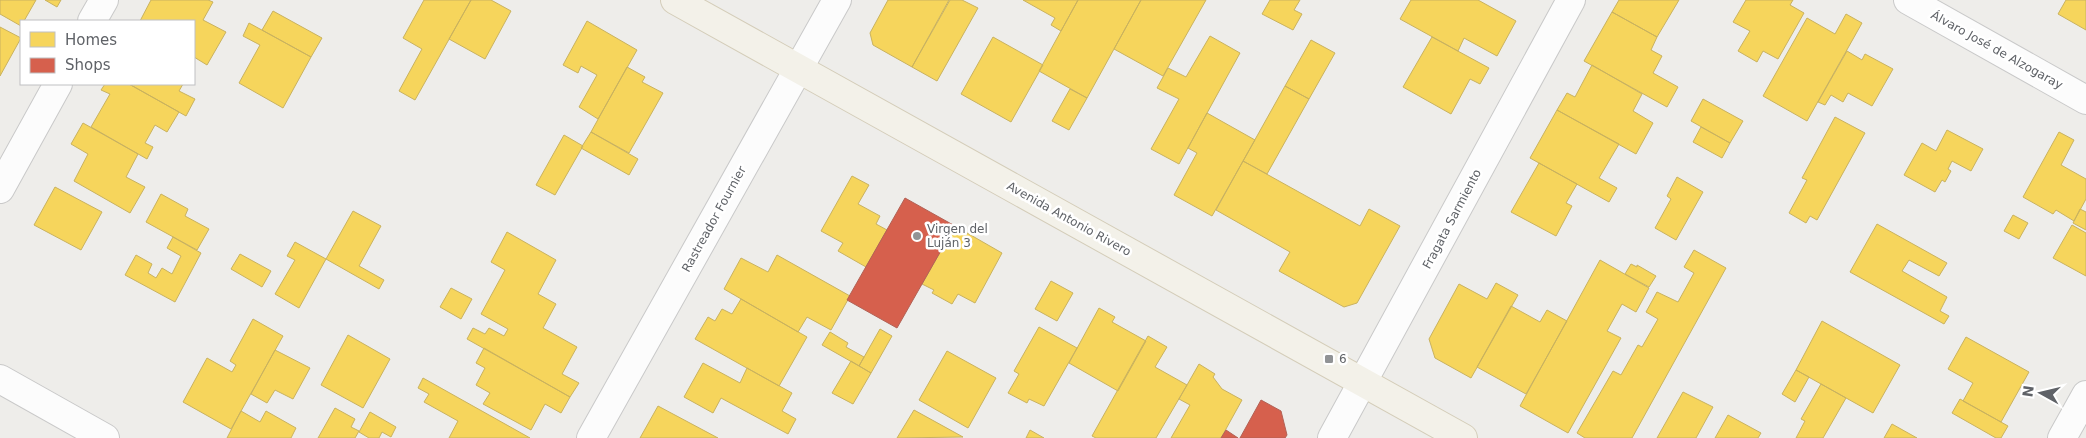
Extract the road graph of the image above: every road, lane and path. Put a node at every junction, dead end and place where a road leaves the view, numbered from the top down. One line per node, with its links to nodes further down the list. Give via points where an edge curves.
1 (104, 0): 6 (street)
2 (675, 0): 7 (main road, Avenida Antonio Rivero)
3 (837, 0): 7 (street, Rastreador Fournier)
4 (1571, 0): 12 (street, Fragata Sarmiento)
5 (1908, 0): 9 (street, Álvaro José de Alzogaray)
6 (93, 20)
7 (798, 68): 12 (main road, Avenida Antonio Rivero); 15 (street, Rastreador Fournier)
8 (57, 85): 10 (street)
9 (2086, 100)
10 (0, 189)
11 (0, 378): 14 (street)
12 (1364, 382): 16 (street, Fragata Sarmiento); 17 (main road, Avenida Antonio Rivero)
13 (2086, 395): 18 (street)
14 (105, 438)
15 (592, 438)
16 (1332, 438)
17 (1463, 438)
18 (2062, 438)

